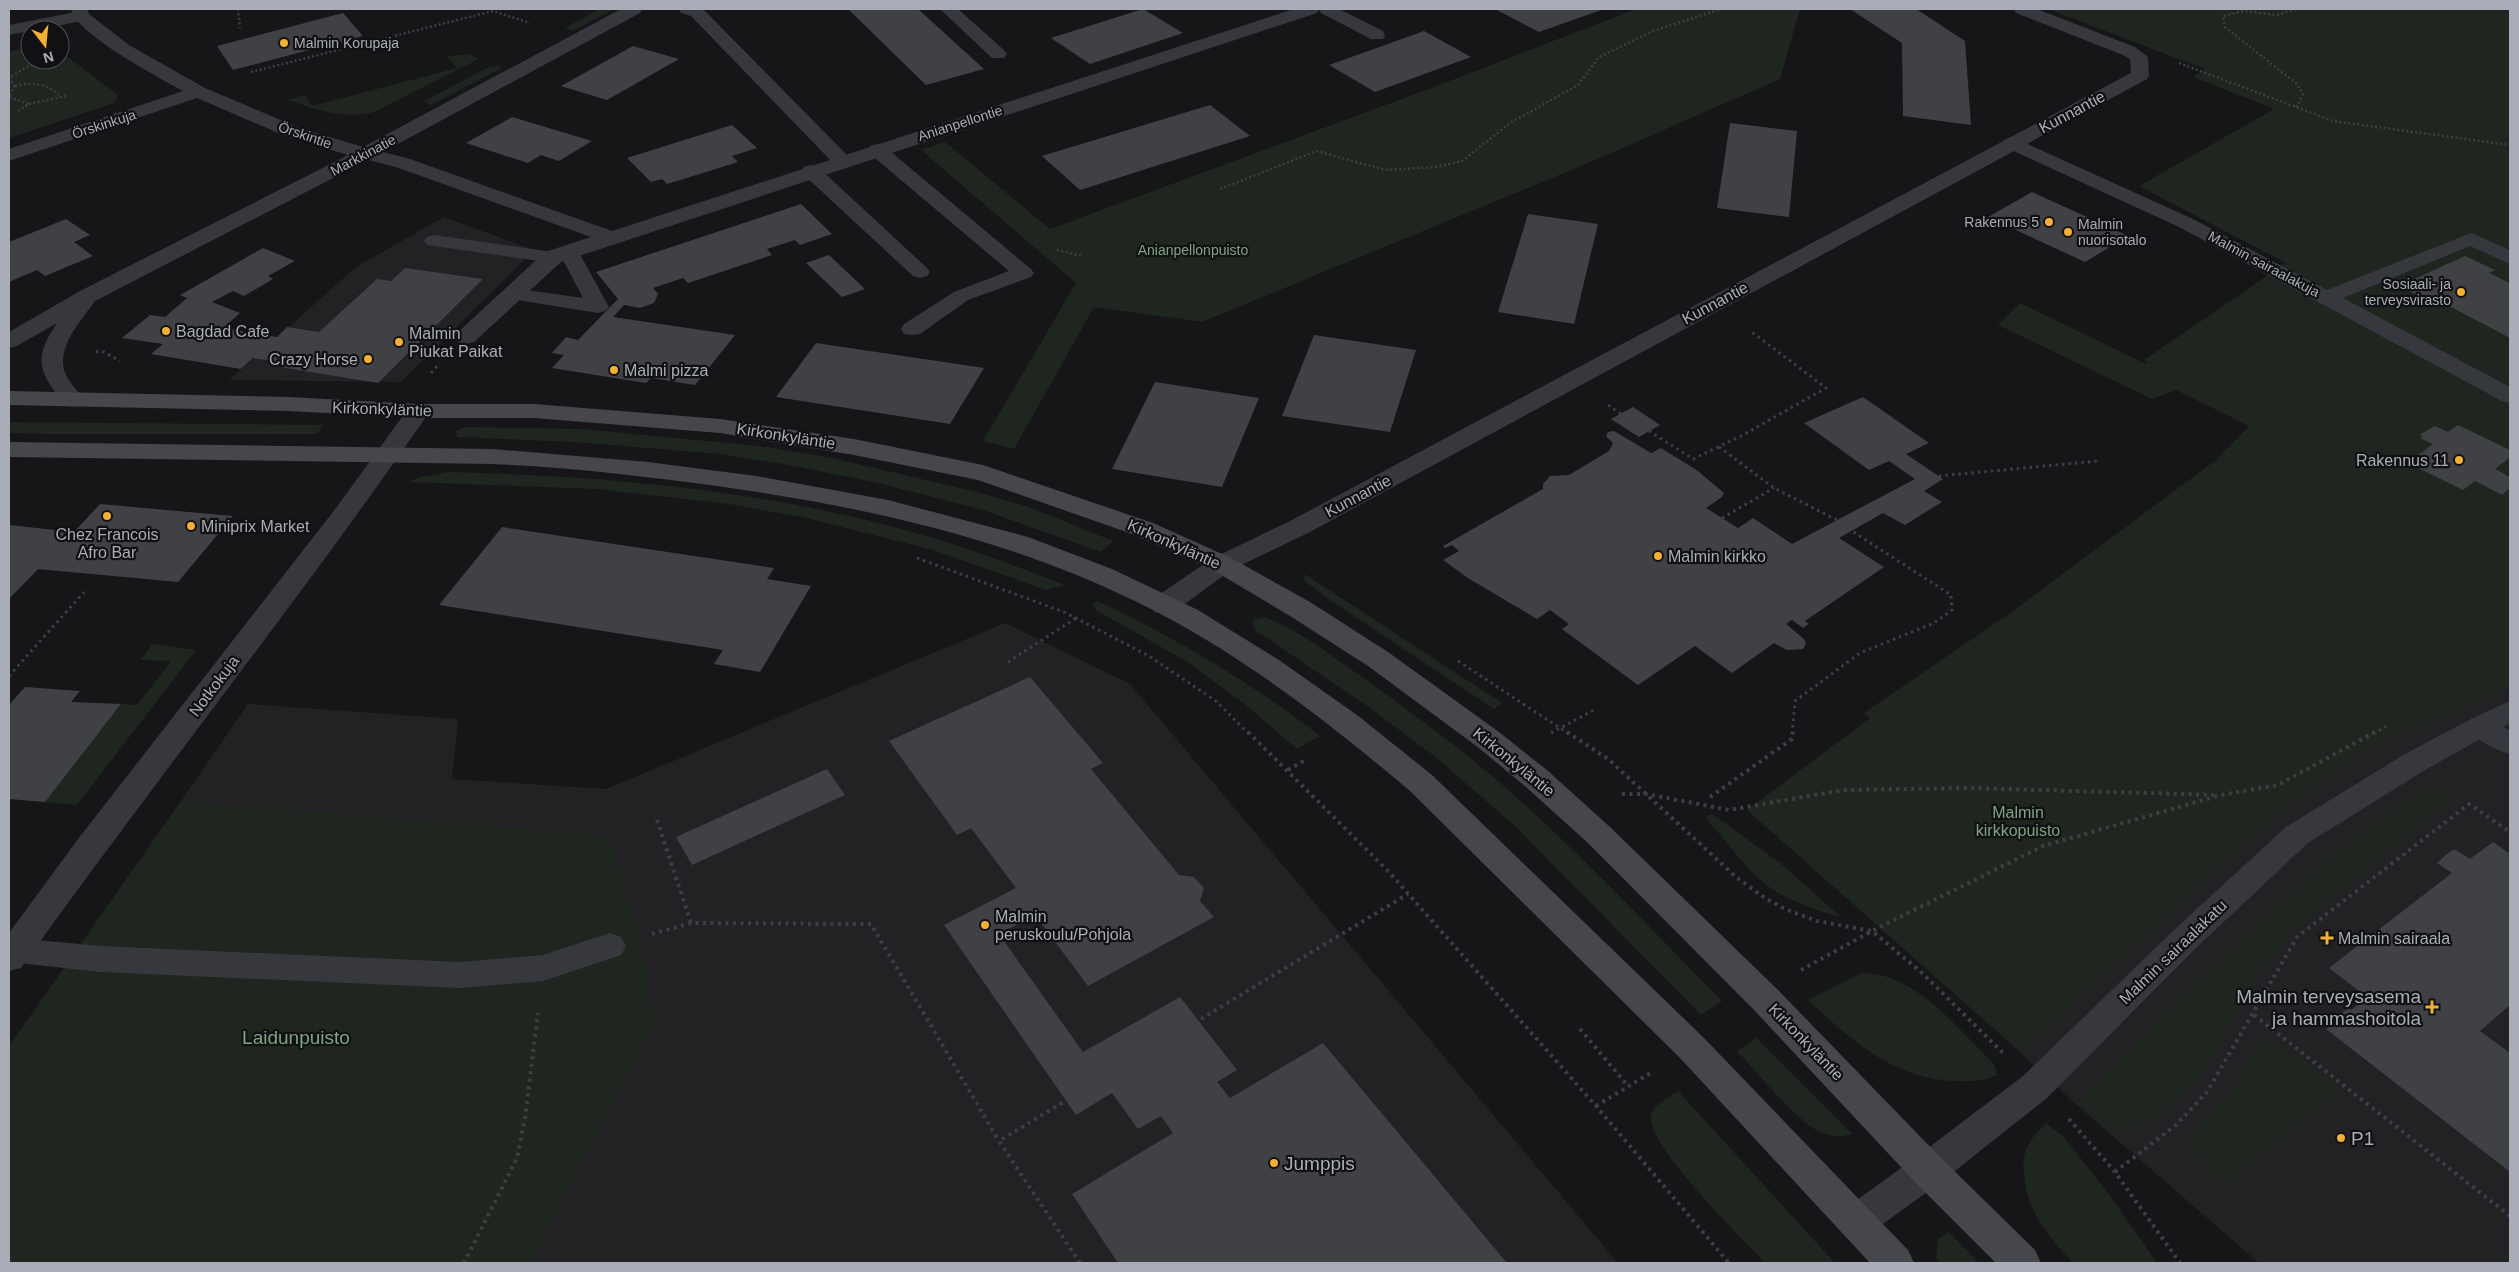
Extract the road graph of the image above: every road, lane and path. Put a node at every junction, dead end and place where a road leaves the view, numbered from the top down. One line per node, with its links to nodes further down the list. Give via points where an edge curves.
1 (238, 9): 12 (path)
2 (634, 9): 27 (street, Markkinatie)
3 (687, 9): 29 (lane, via 697,12)
4 (948, 9): 15 (lane)
5 (1311, 9): 26 (street, Anianpellontie)
6 (1327, 9): 14 (lane)
7 (1721, 9): 31 (path, via 1653,31 1599,57 1578,85 1510,123 1462,160 1436,167 1385,170 1317,151)
8 (2022, 9): 16 (street)
9 (2296, 9): 22 (path, via 2277,14 2243,11 2222,16 2225,27 2297,84 2303,94)
10 (80, 12): 13 (lane); 20 (street, Örskintie, via 123,49)
11 (538, 25): 18 (path, via 493,10)
12 (240, 28)
13 (9, 30)
14 (1377, 35)
15 (998, 54)
16 (2139, 57): 22 (path, via 2173,60); 24 (street, Kunnantie, via 2140,75)
17 (23, 70): 19 (path, via 10,78)
18 (250, 72)
19 (14, 86): 21 (path, via 34,82 50,87); 23 (path, via 9,97 28,104)
20 (198, 92): 27 (street, Örskintie, via 317,141); 28 (street, Örskinkuja)
21 (59, 96)
22 (2296, 108): 25 (path, via 2333,121)
23 (13, 116)
24 (2012, 143): 39 (lane, Malmin sairaalakuja, via 2186,223); 60 (street, Kunnantie, via 1299,527)
25 (2510, 145)
26 (877, 150): 29 (street, Anianpellontie); 42 (lane, via 1024,273 961,296)
27 (367, 153): 32 (street, Örskintie); 38 (street, Markkinatie)
28 (9, 155)
29 (842, 161): 30 (street, Anianpellontie)
30 (811, 171): 32 (street, Anianpellontie); 36 (lane)
31 (1220, 189)
32 (610, 237): 34 (street, Anianpellontie)
33 (434, 240): 34 (lane)
34 (561, 254): 37 (street); 37 (lane, via 598,307)
35 (2510, 258): 39 (lane, via 2471,238)
36 (920, 272)
37 (512, 294): 43 (street)
38 (88, 296): 40 (street, Markkinatie); 44 (street, Markkinatie); 47 (street, via 54,345 52,357 53,372)
39 (2326, 298): 45 (lane, Malmin sairaalakuja)
40 (9, 323)
41 (1744, 327): 50 (path, via 1826,388)
42 (912, 329)
43 (466, 337)
44 (9, 341)
45 (2510, 396)
46 (9, 398): 47 (main road, Kirkonkyläntie)
47 (73, 400): 48 (main road, Kirkonkyläntie, via 288,404)
48 (418, 411): 52 (street, Notkokuja); 60 (main road, Kirkonkyläntie, via 534,411 700,424 854,447 983,473 1144,529)
49 (1649, 431): 50 (path, via 1693,459)
50 (1718, 447): 55 (path)
51 (9, 449): 52 (main road)
52 (387, 454): 62 (main road, via 538,459 686,474 819,493 949,522 1010,541 1102,575); 86 (street, Notkokuja)
53 (2098, 461): 54 (path)
54 (1938, 476)
55 (1774, 488): 56 (path); 57 (path)
56 (1722, 518)
57 (1837, 520)
58 (1852, 531): 78 (path, via 1951,595 1952,610 1934,623 1860,653 1795,701 1792,739)
59 (914, 557): 63 (path, via 1022,594)
60 (1222, 564): 62 (street, Kunnantie); 92 (main road, Kirkonkyläntie, via 1378,660 1537,779 1599,835 1759,993)
61 (84, 592): 66 (path)
62 (1164, 605): 95 (main road, via 1246,651 1373,742 1421,782 1692,1048)
63 (1076, 618): 65 (path); 74 (path, via 1149,656 1216,701)
64 (1454, 658): 70 (path)
65 (1008, 662)
66 (9, 676)
67 (1594, 710): 70 (path)
68 (2496, 719): 72 (lane); 92 (street, Malmin sairaalakatu, via 2415,762 2297,835 2186,938 2035,1087)
69 (2391, 724): 77 (path, via 2278,785)
70 (1560, 728): 71 (path); 76 (path, via 1608,759)
71 (1547, 736)
72 (2510, 744)
73 (1307, 759): 74 (path)
74 (1288, 770): 83 (path)
75 (1618, 794): 76 (path)
76 (1646, 794): 77 (path, via 1729,810 1843,790 1969,788); 77 (path, via 1736,877 1765,898 1817,921 1872,931 2042,846)
77 (2221, 795)
78 (1710, 797)
79 (657, 820): 84 (path)
80 (2510, 825): 81 (path)
81 (2506, 829): 82 (path); 88 (path, via 2469,804 2297,937 2276,967)
82 (2510, 832)
83 (1408, 894): 91 (path); 98 (path, via 1596,1106)
84 (691, 923): 85 (path); 91 (path, via 871,924)
85 (610, 946): 87 (lane)
86 (11, 955): 87 (lane, via 460,975)
87 (543, 968): 96 (path, via 525,1118 517,1158)
88 (2254, 1015): 93 (path, via 2200,1100 2183,1120); 94 (path)
89 (1580, 1029): 90 (path)
90 (1628, 1086)
91 (999, 1141): 97 (path)
92 (1928, 1170): 95 (street, Malmin sairaalakatu); 100 (main road, Kirkonkyläntie)
93 (2115, 1172)
94 (2510, 1216)
95 (1856, 1222): 99 (main road)
96 (464, 1263)
97 (1080, 1263)
98 (1729, 1263)
99 (1895, 1263)
100 (2022, 1263)

